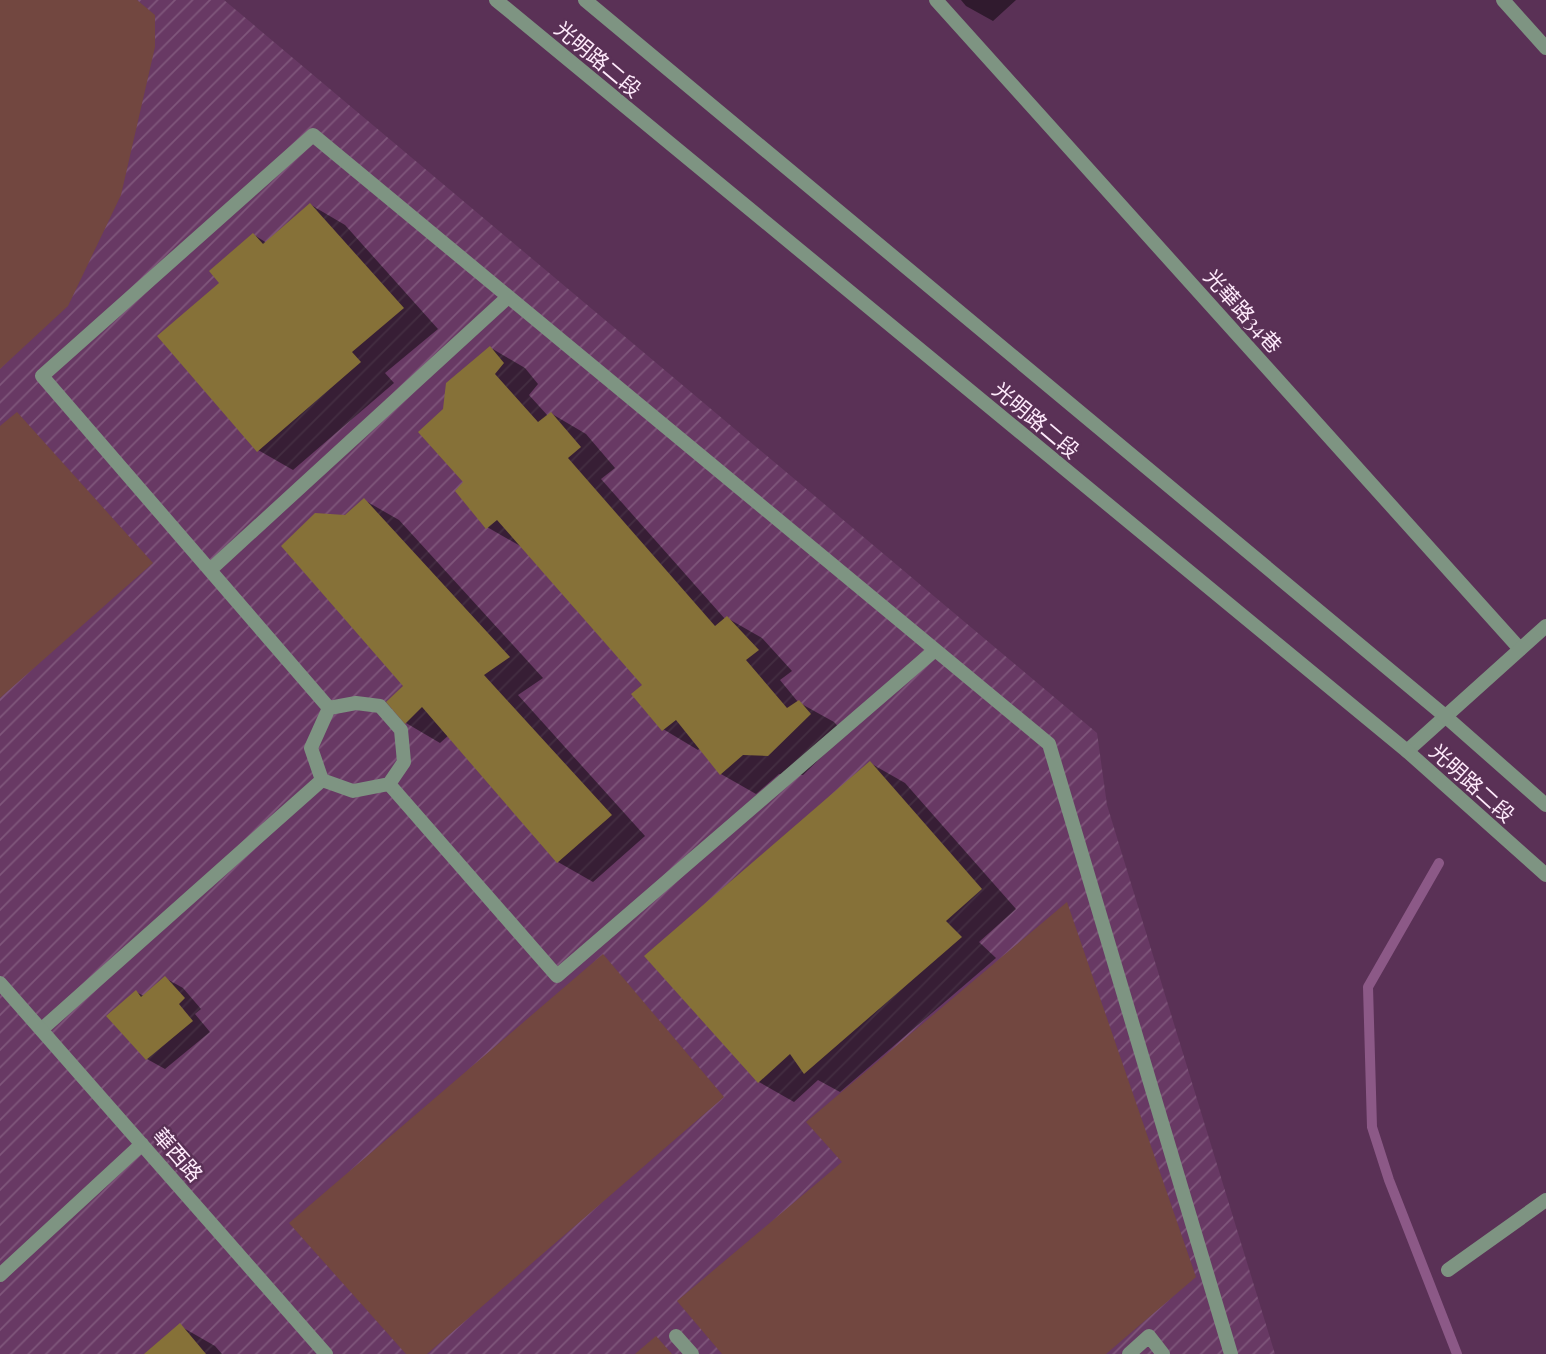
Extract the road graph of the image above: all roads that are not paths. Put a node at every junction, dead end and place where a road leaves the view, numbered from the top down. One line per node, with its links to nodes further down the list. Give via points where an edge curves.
1 (496, 0): 13 (street, 光明路二段)
2 (585, 0): 12 (street, 光明路二段)
3 (936, 0): 9 (street, 光華路34巷)
4 (1503, 0): 5 (street)
5 (1546, 48)
6 (508, 297): 7 (street); 7 (street, via 313,135 42,376); 10 (street)
7 (209, 570): 11 (street)
8 (1546, 626): 9 (street)
9 (1521, 649): 12 (street)
10 (935, 650): 15 (street, via 557,976); 29 (street, via 1049,744)
11 (329, 708): 14 (street, via 311,748); 15 (street, via 356,703 380,706 401,730 404,762)
12 (1445, 716): 13 (street); 16 (street, 光明路二段)
13 (1406, 751): 17 (street, 光明路二段)
14 (322, 780): 15 (street, via 353,791); 19 (street)
15 (389, 784)
16 (1546, 805)
17 (1546, 875)
18 (0, 983): 19 (street, 華西路)
19 (42, 1029): 20 (street, 華西路)
20 (142, 1144): 23 (street); 25 (street, 華西路)
21 (1546, 1200): 22 (street)
22 (1448, 1270)
23 (0, 1275)
24 (676, 1336): 26 (street)
25 (326, 1354)
26 (692, 1354)
27 (1129, 1354): 28 (street, via 1149,1336)
28 (1163, 1354)
29 (1231, 1354)

